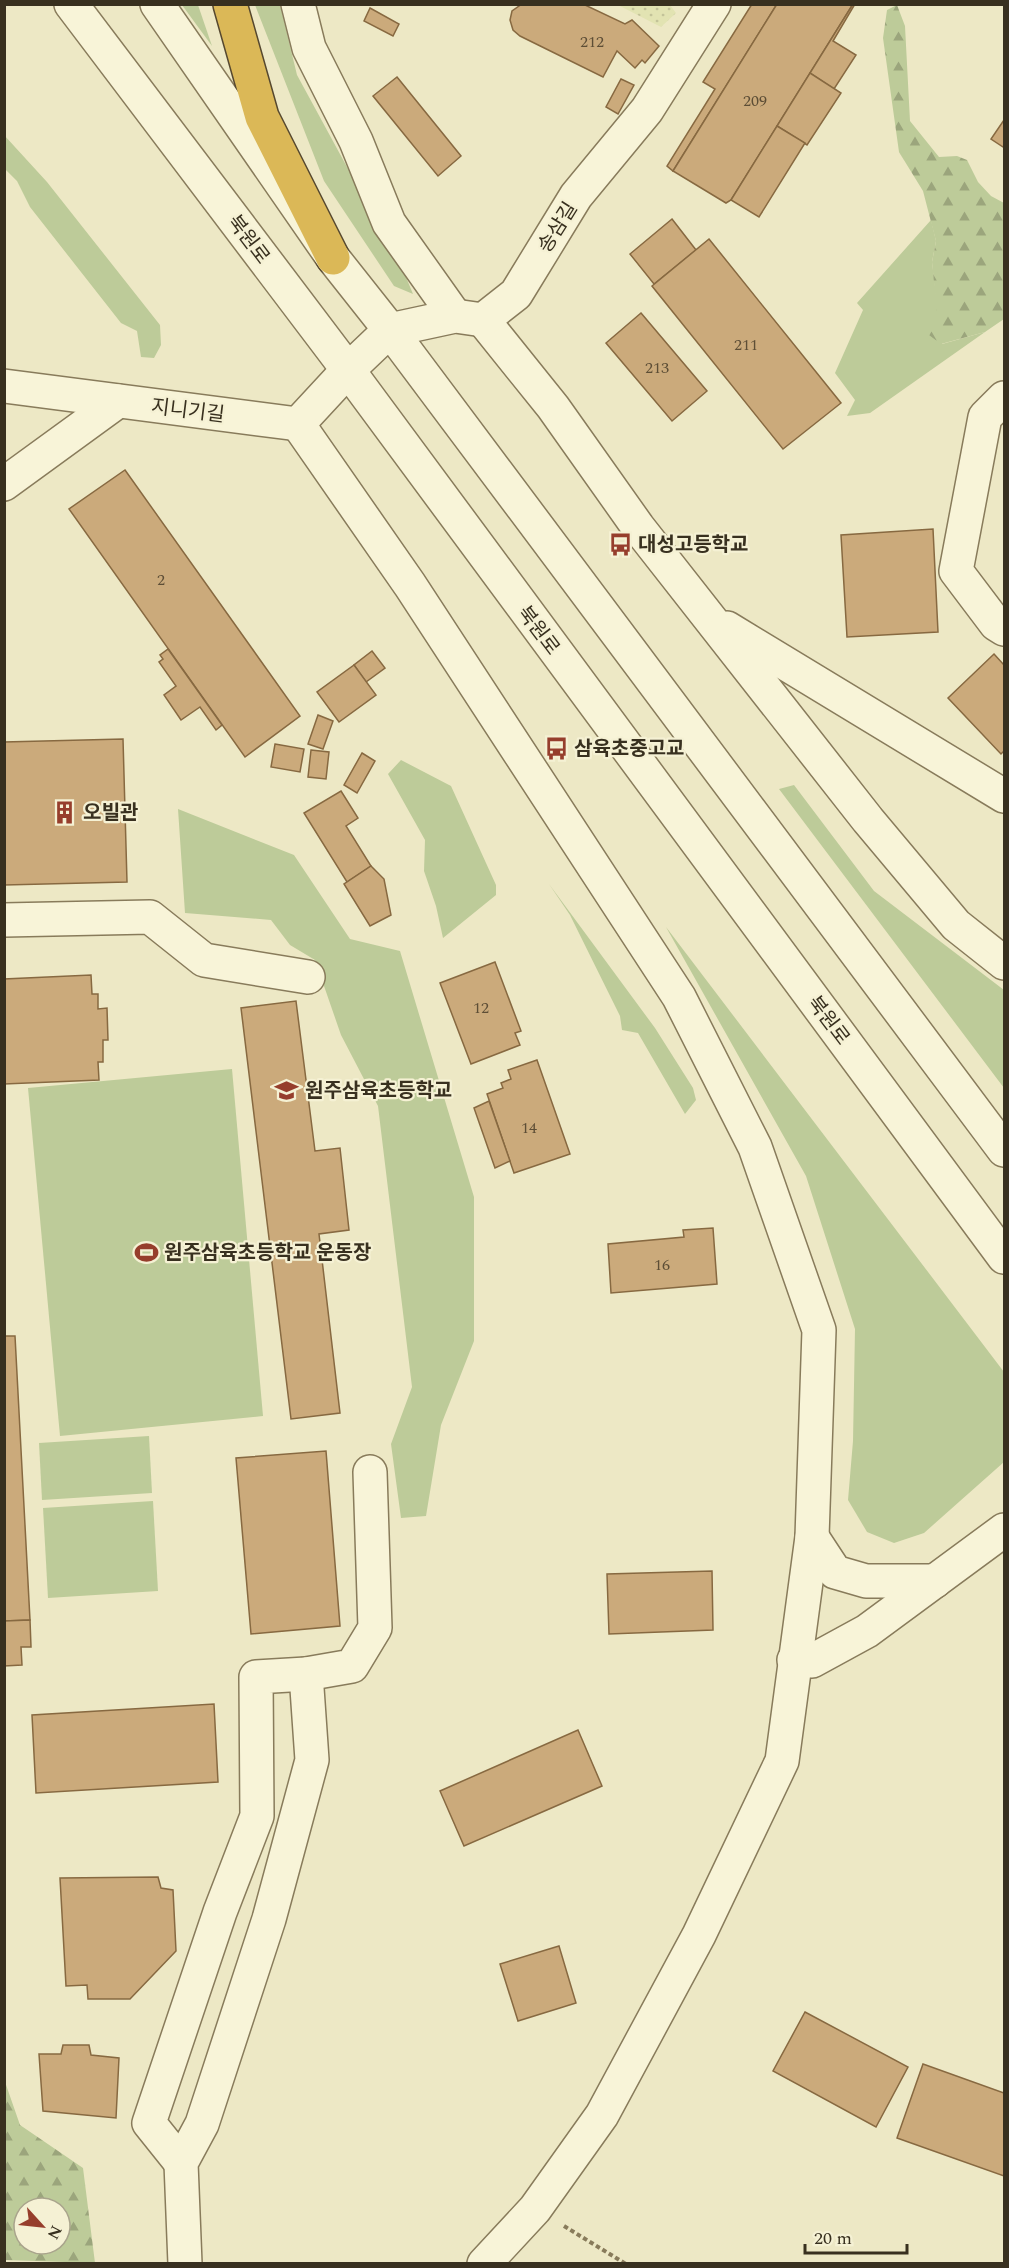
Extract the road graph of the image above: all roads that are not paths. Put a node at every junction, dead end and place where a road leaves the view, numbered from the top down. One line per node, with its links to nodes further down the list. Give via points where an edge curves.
1 (71, 4): 9 (street, 북원로)
2 (157, 4): 6 (street)
3 (230, 4): 6 (highway, via 262,117)
4 (298, 4): 7 (street, via 309,48 356,141 389,223)
5 (714, 4): 7 (street, 송삼길, via 648,110 576,196 516,294)
6 (333, 258): 8 (street)
7 (469, 318): 8 (street, 송삼길); 15 (street, via 553,407 638,527)
8 (390, 330): 9 (street); 21 (street)
9 (348, 370): 13 (street); 22 (street, 북원로)
10 (4, 386): 12 (street, 지니기길)
11 (1005, 398): 16 (street, via 985,417 956,571 996,624)
12 (118, 401): 13 (street, 지니기길); 14 (street)
13 (298, 424): 25 (street, via 410,585 679,997 755,1147 819,1330)
14 (4, 484)
15 (710, 617): 17 (street); 19 (street, via 867,819 949,916)
16 (1005, 629)
17 (1005, 796)
18 (4, 920): 20 (street, via 150,917 204,960)
19 (1005, 963)
20 (308, 977)
21 (1005, 1150)
22 (1005, 1257)
23 (370, 1472): 28 (street, via 375,1628 352,1666)
24 (1005, 1530): 26 (street)
25 (812, 1537): 26 (street, via 835,1572 866,1581); 27 (street)
26 (935, 1581): 27 (street, via 867,1631 812,1661)
27 (794, 1660): 31 (street, via 782,1761 699,1935 602,2115 535,2209)
28 (306, 1674): 29 (street, via 312,1760 269,1919 202,2124); 29 (street, via 256,1677 257,1816 220,1912 149,2123)
29 (181, 2163): 30 (street)
30 (185, 2264)
31 (484, 2264)

